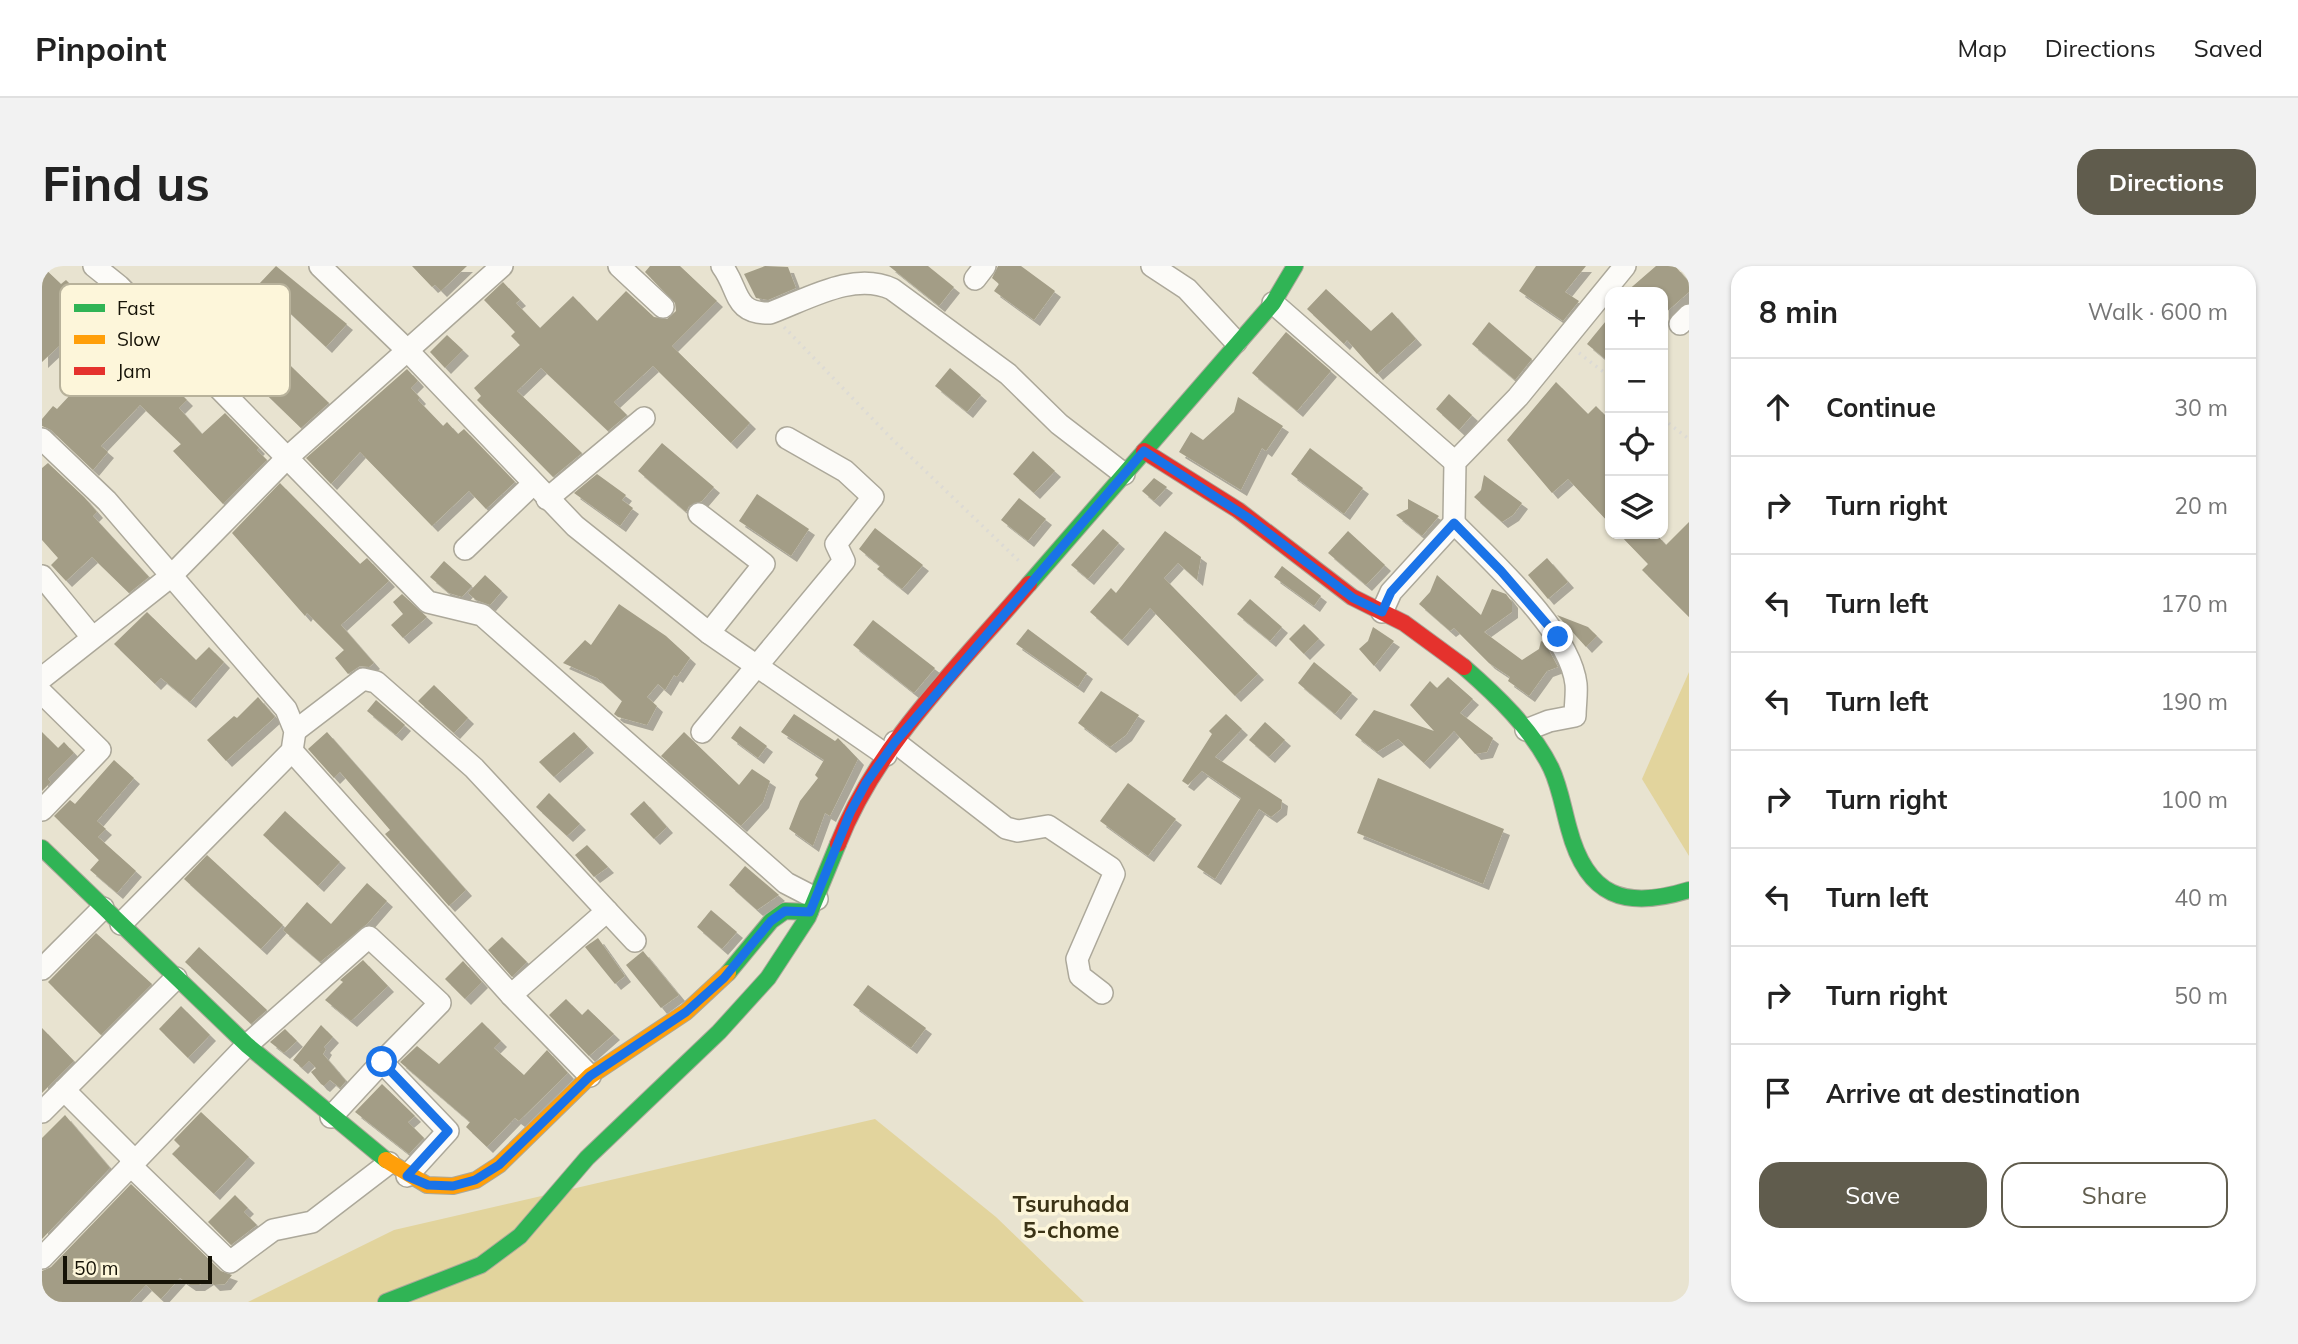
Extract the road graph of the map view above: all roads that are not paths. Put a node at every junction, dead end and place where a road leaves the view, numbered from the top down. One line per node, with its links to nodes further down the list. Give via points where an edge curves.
1 (94, 266): 9 (street)
2 (320, 266): 13 (street)
3 (502, 266): 13 (street)
4 (619, 266): 11 (street)
5 (722, 266): 21 (street, via 743,307 755,313 770,313 847,285 878,282 892,289 1008,374 1059,424)
6 (1296, 266): 10 (street)
7 (1625, 266): 20 (street, via 1518,397)
8 (1156, 267): 12 (street, via 1187,289)
9 (116, 284)
10 (1273, 303): 12 (street); 20 (street)
11 (663, 307)
12 (1236, 342): 18 (street)
13 (406, 349): 19 (street); 22 (street)
14 (228, 396): 19 (street)
15 (644, 418): 22 (street)
16 (787, 438): 31 (street, via 845,471 873,497 836,544 844,561)
17 (44, 446): 27 (street, via 107,501)
18 (1144, 451): 21 (street); 28 (street, via 1250,519 1353,598)
19 (288, 457): 27 (street); 41 (street, via 428,602 482,615)
20 (1455, 462): 24 (street)
21 (1124, 474): 37 (street)
22 (540, 492): 25 (street); 29 (street, via 575,526)
23 (699, 514): 29 (street, via 764,564)
24 (1454, 523): 28 (street, via 1391,592); 34 (street, via 1501,571 1565,649 1576,682 1575,716)
25 (465, 549)
26 (42, 576): 30 (street)
27 (170, 577): 30 (street); 36 (street, via 286,709)
28 (1382, 612): 34 (street, via 1441,648)
29 (709, 633): 31 (street)
30 (92, 637): 32 (street)
31 (756, 667): 35 (street); 37 (street)
32 (42, 678)
33 (42, 693): 38 (street, via 100,750)
34 (1526, 730): 40 (street, via 1557,781 1571,838 1586,873 1603,891 1638,901 1663,900)
35 (702, 732)
36 (294, 741): 43 (street, via 363,679 376,682 474,768); 44 (street); 49 (street)
37 (891, 749): 41 (street, via 850,813); 48 (street, via 1006,828 1018,831 1048,826 1111,868 1114,874 1077,959 1080,976)
38 (42, 810)
39 (42, 848): 42 (street)
40 (1689, 890)
41 (814, 905): 52 (street, via 785,911 771,921 724,978 695,1003); 60 (street, via 791,948 759,989 587,1158 521,1238 491,1260 408,1289)
42 (103, 908): 44 (street); 46 (street)
43 (607, 911): 45 (street); 49 (street)
44 (121, 924): 47 (street)
45 (635, 941)
46 (42, 970)
47 (176, 978): 50 (street); 53 (street)
48 (1102, 993)
49 (511, 995): 52 (street)
50 (247, 1045): 51 (street, via 369,937 440,1003); 55 (street); 56 (street)
51 (382, 1062): 55 (street); 58 (street, via 448,1131)
52 (590, 1076): 58 (street, via 499,1165 475,1180 453,1186 428,1185)
53 (64, 1090): 54 (street); 56 (street)
54 (42, 1112)
55 (331, 1117): 57 (street)
56 (132, 1162): 57 (street, via 230,1262 272,1230 312,1222); 59 (street)
57 (389, 1163): 58 (street)
58 (407, 1176)
59 (42, 1258)
60 (386, 1302)

